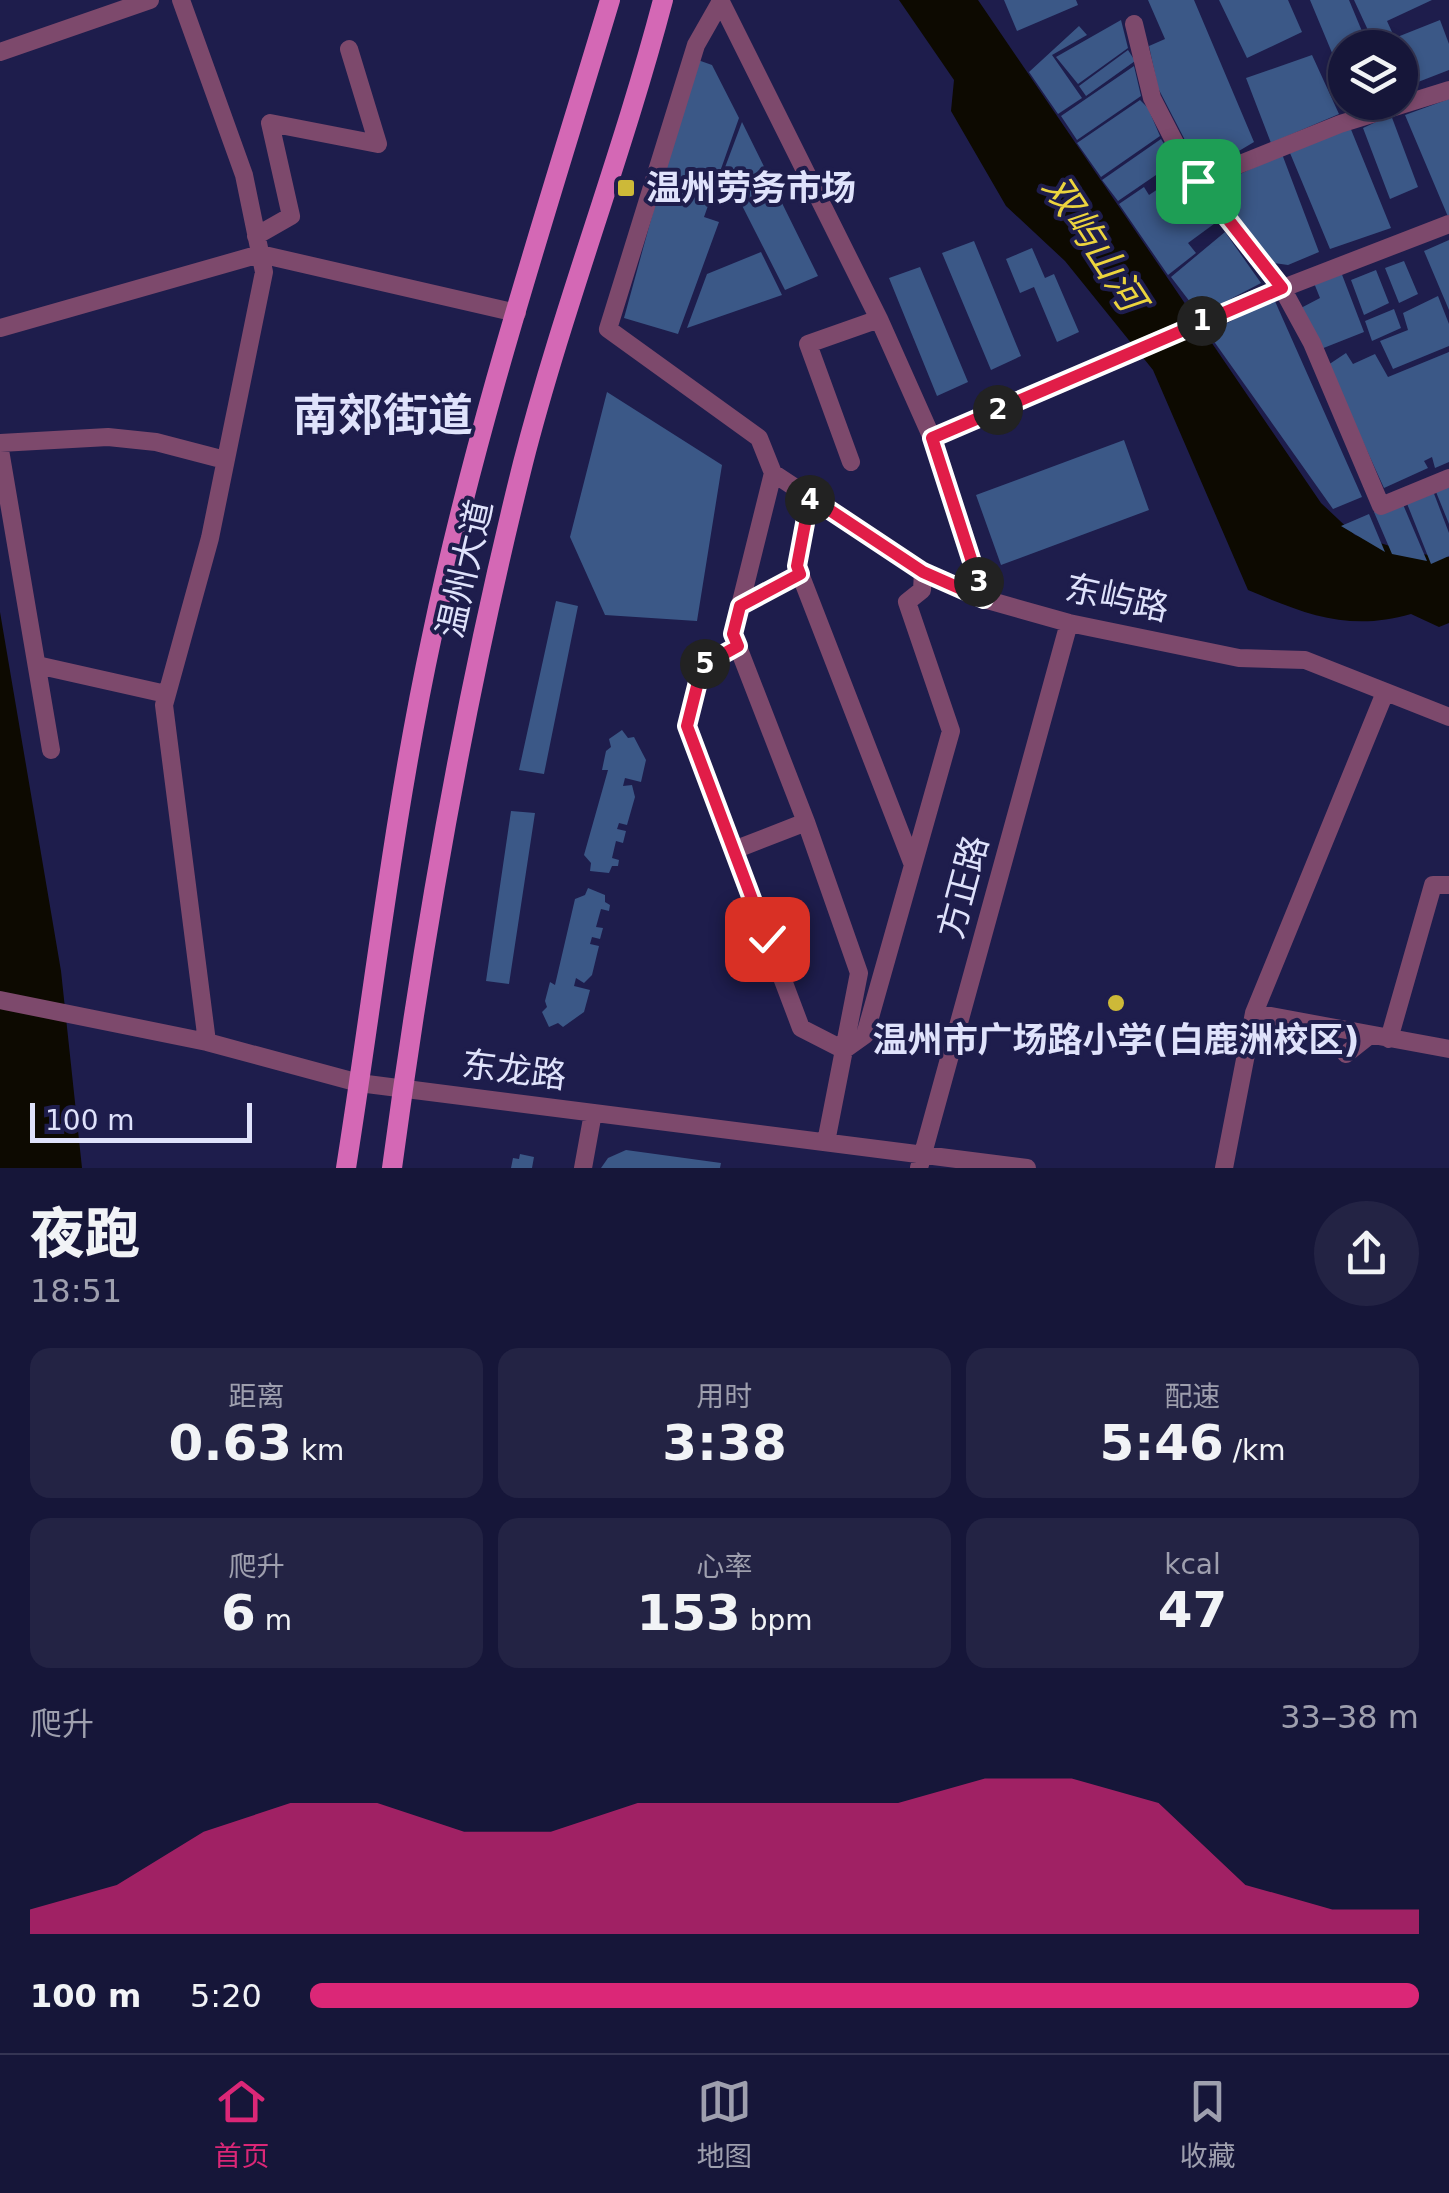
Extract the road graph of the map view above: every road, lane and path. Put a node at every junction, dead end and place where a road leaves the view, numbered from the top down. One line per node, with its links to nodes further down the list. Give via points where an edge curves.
1 (150, 0): 8 (street)
2 (180, 0): 12 (street, via 244,175)
3 (610, 0): 14 (main road, 温州大道)
4 (663, 0): 47 (main road, 温州大道, via 525,458 486,616 456,753)
5 (721, 1): 15 (street); 21 (street, via 696,45 608,329 759,438)
6 (1134, 24): 10 (street, via 1152,98)
7 (349, 49): 12 (street, via 378,144 270,123 291,216)
8 (0, 52)
9 (1449, 90): 10 (street, via 1340,124)
10 (1198, 181): 13 (street)
11 (1449, 224): 13 (street)
12 (258, 245): 14 (street); 16 (street); 19 (street, via 264,272)
13 (1282, 288): 17 (street); 22 (street, via 1382,506)
14 (517, 312): 46 (main road, 温州大道, via 429,648)
15 (879, 319): 17 (street); 20 (street, via 808,344)
16 (0, 328)
17 (932, 438): 26 (street)
18 (0, 446): 19 (street, via 108,438); 30 (street)
19 (226, 460): 31 (street)
20 (852, 462)
21 (773, 473): 23 (street, 东屿路); 27 (street)
22 (1449, 478)
23 (810, 497): 24 (street, 东屿路); 25 (street)
24 (923, 572): 26 (street, 东屿路); 37 (street, via 922,590 907,602 951,731)
25 (800, 574): 27 (street); 37 (street)
26 (984, 599): 28 (street, 东屿路)
27 (740, 606): 29 (street, via 733,634)
28 (1069, 623): 32 (street, 东屿路, via 1239,658 1305,660); 50 (street, 方正路)
29 (738, 646): 35 (street); 36 (street, via 702,666 687,726)
30 (37, 665): 31 (street); 34 (street)
31 (166, 694): 42 (street)
32 (1384, 695): 33 (street, 东屿路); 40 (street)
33 (1449, 718)
34 (52, 750)
35 (806, 822): 36 (street); 44 (street, via 859,973)
36 (734, 850): 44 (street, via 801,1028)
37 (913, 864): 44 (street, via 864,1035)
38 (1449, 885): 41 (street, via 1433,885)
39 (0, 1000): 42 (street, 东龙路)
40 (1254, 1013): 41 (street); 55 (street)
41 (1379, 1037): 43 (street); 45 (street)
42 (206, 1042): 46 (street, 东龙路)
43 (1449, 1049)
44 (844, 1050): 49 (street)
45 (1346, 1054)
46 (360, 1084): 47 (street, 东龙路); 51 (main road, 温州大道)
47 (402, 1089): 48 (street, 东龙路); 52 (main road, 温州大道)
48 (594, 1113): 49 (street, 东龙路); 53 (street)
49 (826, 1142): 50 (street, 东龙路)
50 (920, 1161): 54 (street, 东龙路)
51 (346, 1168)
52 (392, 1168)
53 (583, 1168)
54 (1027, 1168)
55 (1224, 1168)

